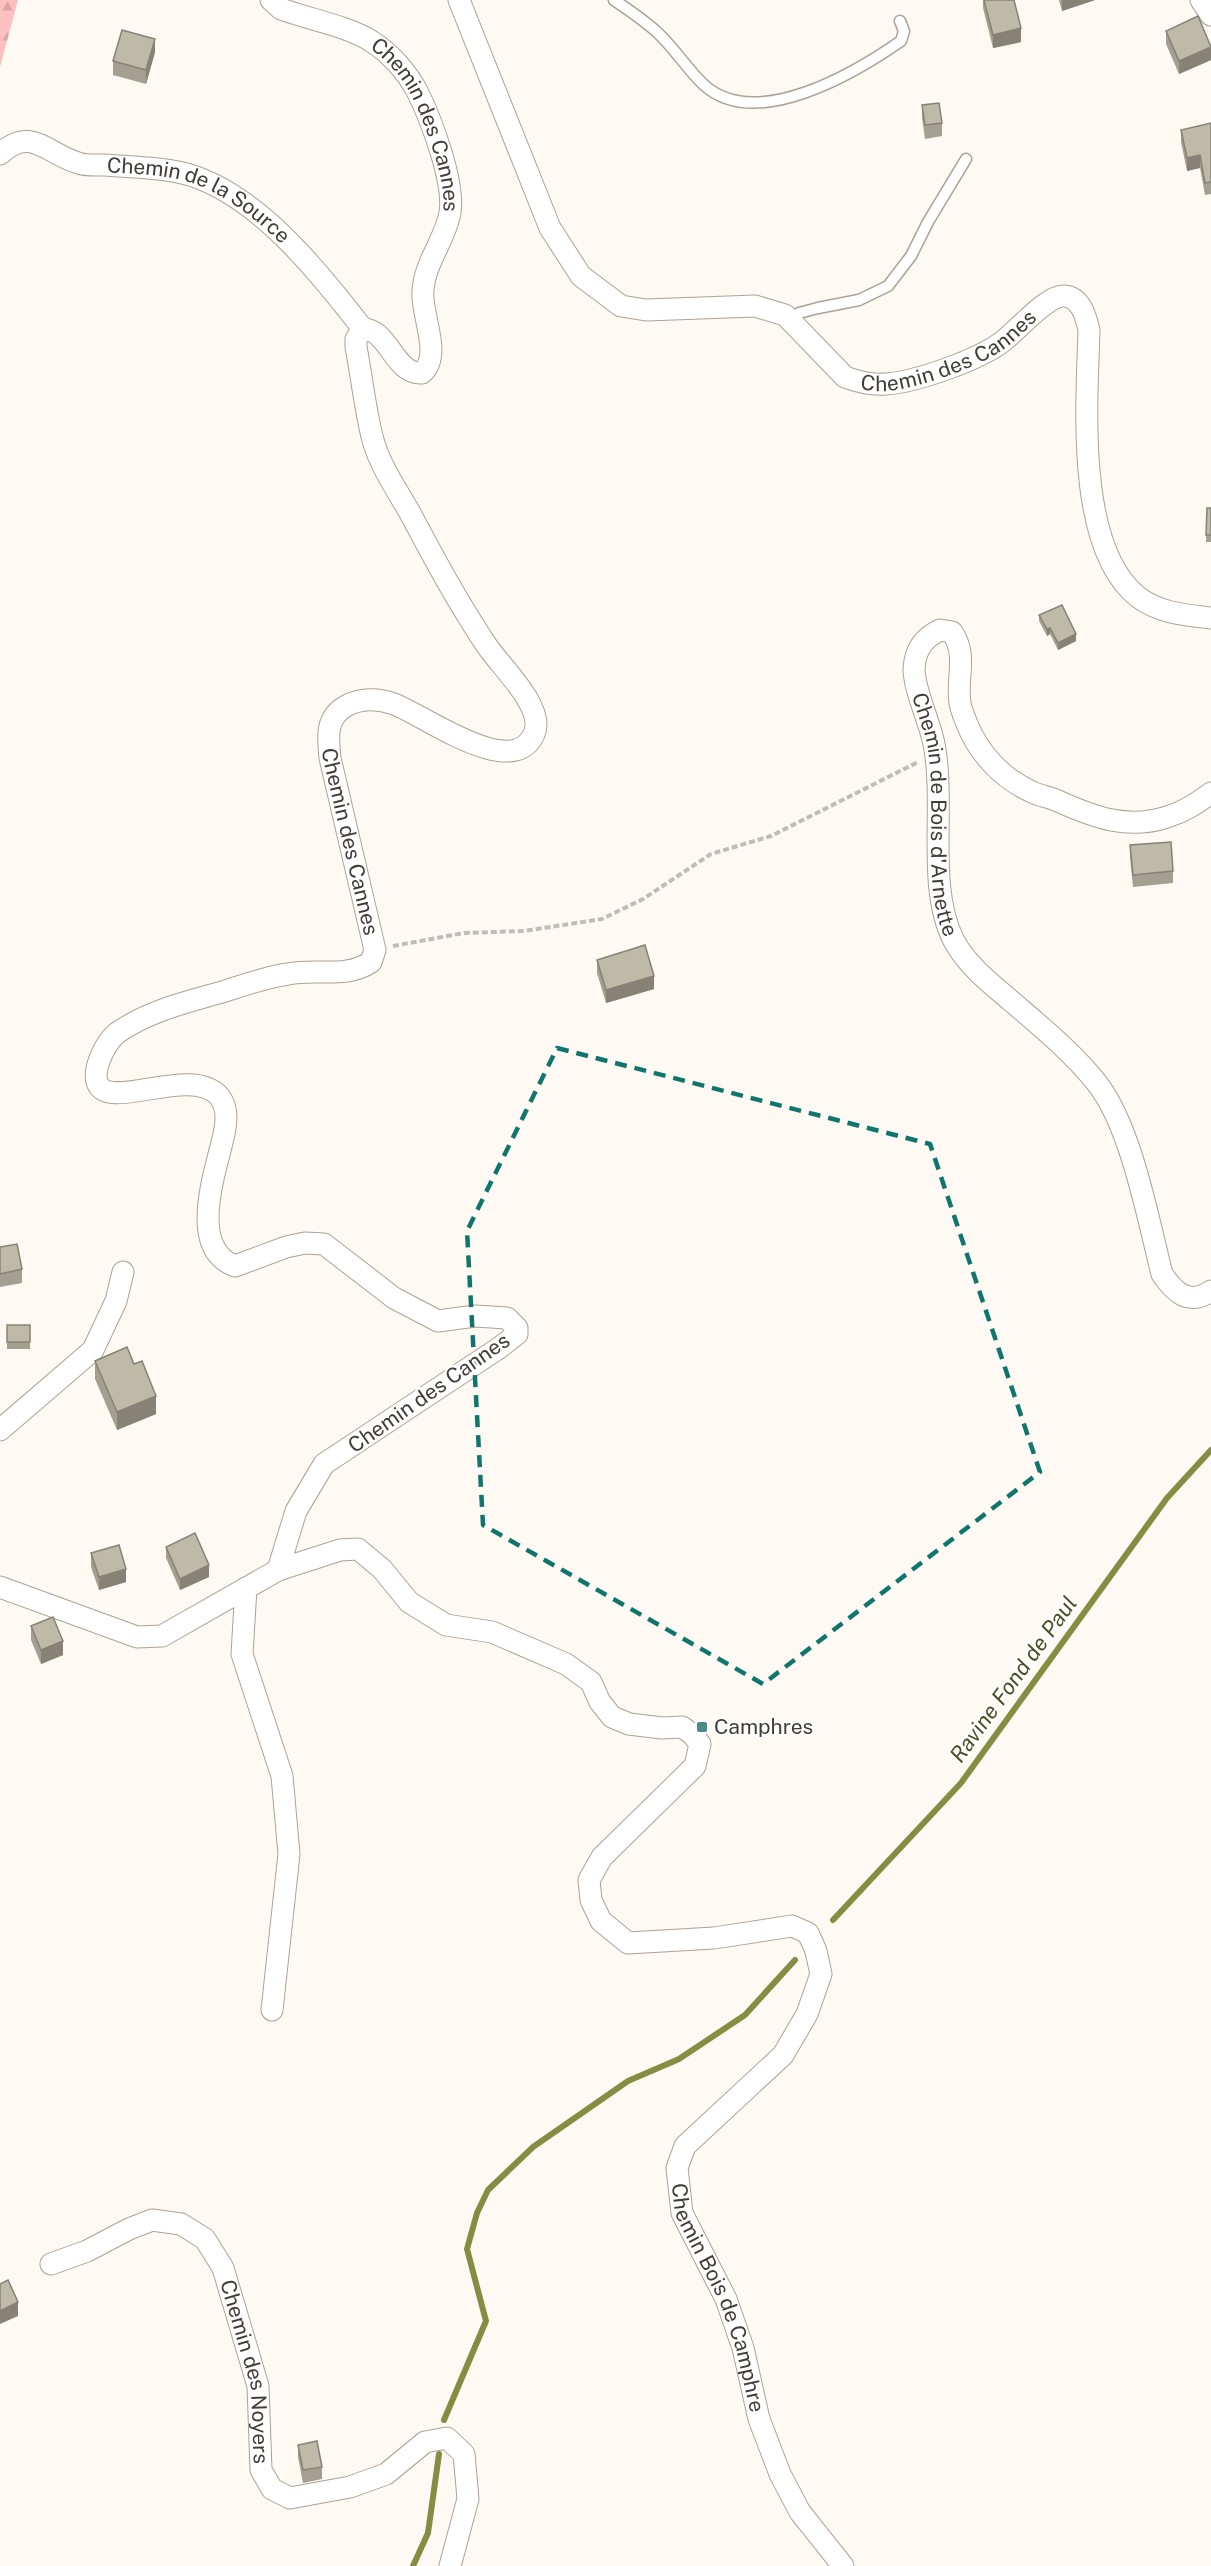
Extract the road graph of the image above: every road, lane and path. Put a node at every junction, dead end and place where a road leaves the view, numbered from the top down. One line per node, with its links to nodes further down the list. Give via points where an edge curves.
1 (271, 0): 10 (street, Chemin des Cannes, via 281,9 370,41 397,63 417,92 447,170 449,214 422,294 431,347 425,370 418,373 408,369 379,336)
2 (459, 0): 9 (street, Chemin des Cannes, via 549,228 581,276 621,306 646,310 755,306)
3 (614, 0): 6 (lane, via 658,33 705,86 741,103 794,98 837,81 901,41 904,31)
4 (1202, 0): 5 (street)
5 (1211, 15)
6 (900, 21)
7 (0, 154): 10 (street, Chemin de la Source, via 10,145 33,141 79,163 178,172 231,193 327,282)
8 (966, 159): 9 (lane, via 912,256 888,286 859,300 799,313)
9 (789, 319): 11 (street, Chemin des Cannes, via 845,377 886,384 976,359 1002,343 1051,299 1064,296 1078,301 1089,330 1086,442 1101,538 1112,563 1137,596 1173,613)
10 (363, 329): 14 (street, Chemin des Cannes, via 356,347 379,455 461,607 526,696 537,722 526,746 498,752 381,701 353,702 332,718 328,732 330,758)
11 (1211, 618)
12 (934, 743): 13 (street, Chemin de Bois d'Arnette, via 914,672 921,644 940,630 952,632 961,649 960,703 978,747 1019,786 1095,817 1127,822 1166,818); 14 (path, via 919,762 771,836 711,854 643,899 602,919 524,931 464,933); 16 (street, Chemin de Bois d'Arnette, via 939,782 939,893 943,917 955,943 986,979 1062,1045 1097,1083 1125,1137 1162,1274 1181,1295 1191,1298)
13 (1211, 793)
14 (375, 950): 18 (street, Chemin des Cannes, via 371,962 358,971 289,973 161,1010 117,1034 103,1053 96,1074 103,1091 114,1094 194,1083 213,1090 224,1102 227,1122 207,1225 218,1254 226,1262 236,1266 286,1247 324,1244 394,1298 438,1321 475,1316 507,1318 517,1328 517,1334 499,1348 324,1464 296,1510)
15 (123, 1272): 17 (street, via 116,1301 93,1350)
16 (1211, 1291)
17 (0, 1430)
18 (278, 1570): 20 (street, Chemin Bois de Camphre); 24 (street, Chemin Bois de Camphre, via 340,1550 358,1550 382,1569 410,1602 446,1625 492,1632 566,1664 591,1682 612,1717 629,1724 681,1727 692,1734 700,1744 695,1766 602,1857 589,1880 591,1900 601,1921 628,1943 714,1938 792,1926 808,1933 821,1974 807,2014 783,2055 686,2146 677,2168 682,2213 726,2299 743,2348 759,2419 780,2474 800,2512)
19 (0, 1587): 20 (street, Chemin Bois de Camphre, via 137,1637 162,1636)
20 (246, 1588): 21 (street, via 242,1654 282,1776 289,1854)
21 (272, 2010)
22 (51, 2264): 23 (street, Chemin des Noyers, via 152,2220 181,2224 206,2239 223,2268 258,2386 261,2470 272,2489 290,2498 350,2487 386,2474 425,2442 447,2438 464,2454 468,2499)
23 (450, 2566)
24 (843, 2566)

